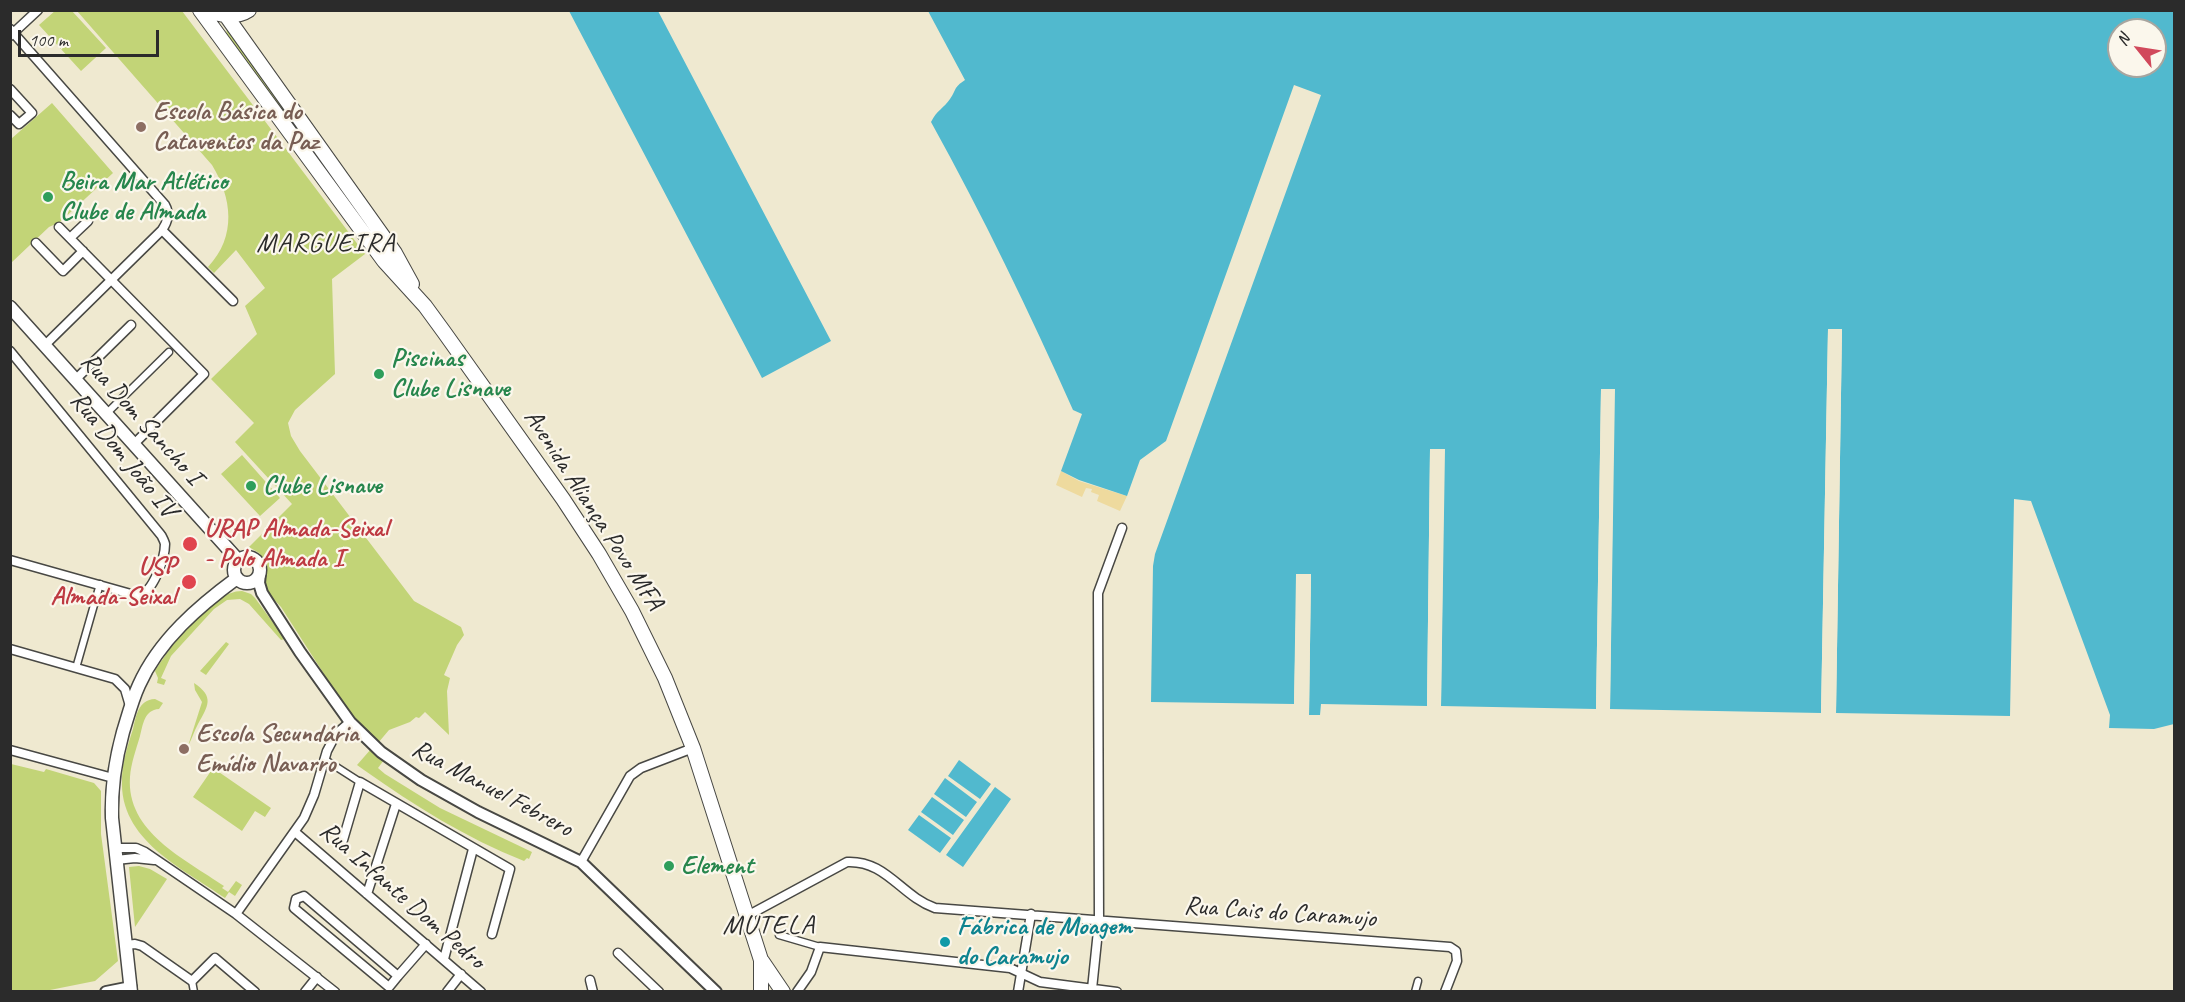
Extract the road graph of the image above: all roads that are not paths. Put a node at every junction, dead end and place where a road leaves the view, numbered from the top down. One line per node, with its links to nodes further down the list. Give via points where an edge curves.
1 (38, 10): 6 (street)
2 (200, 10): 7 (main road, Avenida Aliança Povo MFA)
3 (207, 10): 5 (main road)
4 (249, 10): 5 (main road, via 237,15)
5 (225, 12): 7 (main road, via 220,33); 18 (main road, Avenida Aliança Povo MFA, via 395,253)
6 (12, 33): 12 (street, via 165,206 168,216)
7 (226, 47): 18 (main road, Avenida Aliança Povo MFA, via 384,261)
8 (10, 89): 9 (street, via 32,113 20,124)
9 (10, 115)
10 (88, 221): 13 (street)
11 (59, 227): 13 (street)
12 (162, 231): 16 (street); 17 (street)
13 (70, 238): 15 (street)
14 (36, 243): 15 (street, via 63,271)
15 (83, 251): 16 (street)
16 (111, 280): 21 (street); 22 (street)
17 (233, 301)
18 (425, 306): 37 (main road, Avenida Aliança Povo MFA, via 599,554 651,649)
19 (10, 307): 21 (main road, Rua Dom Sancho I)
20 (131, 325): 24 (street)
21 (45, 345): 24 (main road, Rua Dom Sancho I)
22 (172, 349): 25 (street); 26 (street, via 204,375)
23 (10, 351): 32 (street, Rua Dom João IV, via 165,544 152,586 144,595)
24 (76, 379): 25 (main road, Rua Dom Sancho I)
25 (107, 413): 26 (main road, Rua Dom Sancho I)
26 (135, 443): 29 (main road, Rua Dom Sancho I)
27 (1122, 528): 52 (street, via 1098,593)
28 (10, 560): 32 (street)
29 (238, 560): 30 (main road, via 254,559); 31 (main road, via 234,570)
30 (260, 573): 31 (main road, via 252,582); 36 (street, Rua Manuel Febrero, via 260,589)
31 (237, 579): 35 (main road, via 183,623 144,675)
32 (99, 584): 34 (street)
33 (10, 649): 34 (street)
34 (76, 668): 35 (street, via 115,679 125,690)
35 (130, 707): 40 (main road)
36 (350, 722): 39 (street, via 336,735); 47 (street, Rua Manuel Febrero, via 381,752 421,780)
37 (693, 748): 47 (street, via 630,776); 51 (main road, Avenida Aliança Povo MFA)
38 (10, 750): 40 (street)
39 (324, 759): 41 (street); 43 (street, via 315,795)
40 (112, 778): 46 (main road)
41 (360, 782): 42 (street); 44 (street)
42 (396, 804): 45 (street); 48 (street)
43 (295, 832): 48 (street, Rua Infante Dom Pedro); 49 (street)
44 (343, 840)
45 (473, 849): 53 (street, via 510,869); 59 (street)
46 (116, 854): 49 (street, via 154,860); 56 (main road)
47 (581, 862): 79 (street, Rua Manuel Febrero)
48 (367, 894): 55 (street, Rua Infante Dom Pedro)
49 (236, 914): 63 (street)
50 (1031, 914): 51 (street, Rua Cais do Caramujo, via 935,908 876,867 860,861 847,862); 52 (street, Rua Cais do Caramujo); 61 (street)
51 (747, 916): 60 (main road, Avenida Aliança Povo MFA)
52 (1099, 921): 69 (street); 86 (street, Rua Cais do Caramujo, via 1446,946 1456,951 1457,961)
53 (492, 934)
54 (779, 935): 57 (street)
55 (426, 944): 59 (street, Rua Infante Dom Pedro); 64 (street)
56 (126, 945): 66 (street, via 142,946); 68 (main road)
57 (820, 947): 61 (street, via 1010,968); 82 (street, via 811,972)
58 (618, 953): 78 (street)
59 (444, 959): 62 (street, Rua Infante Dom Pedro)
60 (761, 960): 80 (main road, Avenida Aliança Povo MFA); 81 (main road, Avenida Aliança Povo MFA)
61 (1021, 973): 69 (street, via 1040,982); 83 (street)
62 (461, 974): 75 (street); 76 (street, Rua Infante Dom Pedro)
63 (317, 976): 73 (street); 74 (street)
64 (398, 976): 64 (street, via 304,896 296,899 294,908 388,987)
65 (590, 980): 77 (street)
66 (192, 981): 71 (street); 72 (street, via 215,958)
67 (1418, 981): 85 (street)
68 (131, 989): 70 (street)
69 (1092, 989): 84 (street)
70 (106, 992)
71 (194, 992)
72 (255, 992)
73 (305, 992)
74 (335, 992)
75 (447, 992)
76 (481, 992)
77 (593, 992)
78 (659, 992)
79 (716, 992)
80 (761, 992)
81 (783, 992)
82 (797, 992)
83 (1018, 992)
84 (1117, 992)
85 (1415, 992)
86 (1445, 992)

